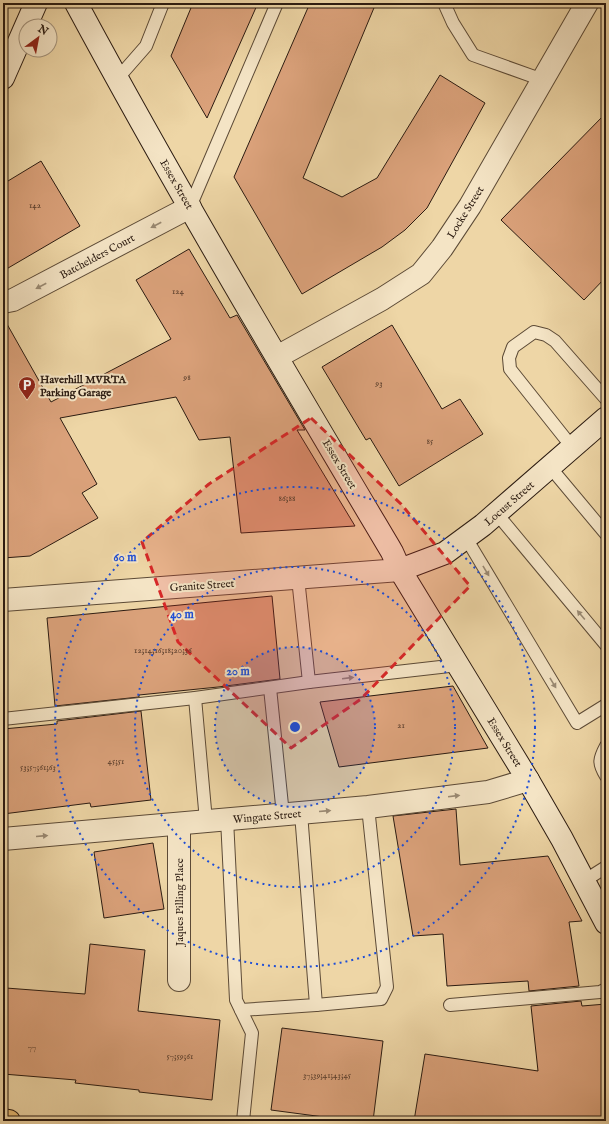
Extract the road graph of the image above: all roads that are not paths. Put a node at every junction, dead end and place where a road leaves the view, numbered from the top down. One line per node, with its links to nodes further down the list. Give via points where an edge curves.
1 (36, 3): 7 (street)
2 (76, 3): 8 (street, Essex Street)
3 (163, 3): 8 (lane, via 146,46)
4 (277, 3): 10 (lane)
5 (444, 3): 9 (lane, via 473,55)
6 (587, 3): 9 (street, Locke Street)
7 (3, 78)
8 (118, 78): 10 (street, Essex Street)
9 (543, 80): 12 (street, Locke Street, via 470,206 421,274 382,299)
10 (190, 207): 11 (street, Batchelders Court, one-way to 11, via 13,300); 12 (street, Essex Street)
11 (3, 302)
12 (277, 357): 20 (street, Essex Street, via 392,552)
13 (606, 399): 15 (lane, via 555,341 546,335 534,332 513,347 510,370)
14 (606, 418): 15 (street, Locust Street)
15 (572, 447): 16 (street, Locust Street)
16 (550, 467): 17 (street, Locust Street); 18 (lane)
17 (497, 514): 19 (street, Locust Street); 23 (lane, one-way to 17)
18 (606, 534)
19 (466, 538): 20 (street, Locust Street, via 445,554); 28 (lane, one-way to 28, via 577,723)
20 (400, 570): 21 (street, Granite Street); 24 (street, Essex Street)
21 (298, 578): 22 (street, Granite Street); 25 (lane)
22 (3, 600)
23 (606, 645)
24 (458, 665): 25 (lane, one-way to 24); 32 (street, Essex Street)
25 (309, 682): 26 (lane)
26 (270, 688): 27 (lane); 34 (lane)
27 (195, 698): 29 (lane); 35 (lane)
28 (606, 705)
29 (3, 719)
30 (606, 746): 31 (lane, via 600,757 601,769)
31 (606, 776)
32 (528, 780): 33 (street, Wingate Street, one-way to 32, via 488,792); 39 (street, Essex Street)
33 (368, 807): 34 (street, Wingate Street, one-way to 33); 43 (lane, via 387,987 382,999)
34 (292, 814): 35 (street, Wingate Street); 43 (lane)
35 (217, 820): 36 (street, Wingate Street); 45 (lane, via 236,1000)
36 (179, 824): 37 (street, Wingate Street, one-way to 36); 41 (street, Jaques Pilling Place)
37 (3, 839)
38 (606, 867): 39 (lane)
39 (584, 880): 40 (street, Essex Street)
40 (606, 923)
41 (179, 980)
42 (606, 989): 44 (lane, via 600,992)
43 (316, 1005): 45 (lane)
44 (450, 1005)
45 (241, 1010): 46 (lane, via 252,1033)
46 (243, 1121)

